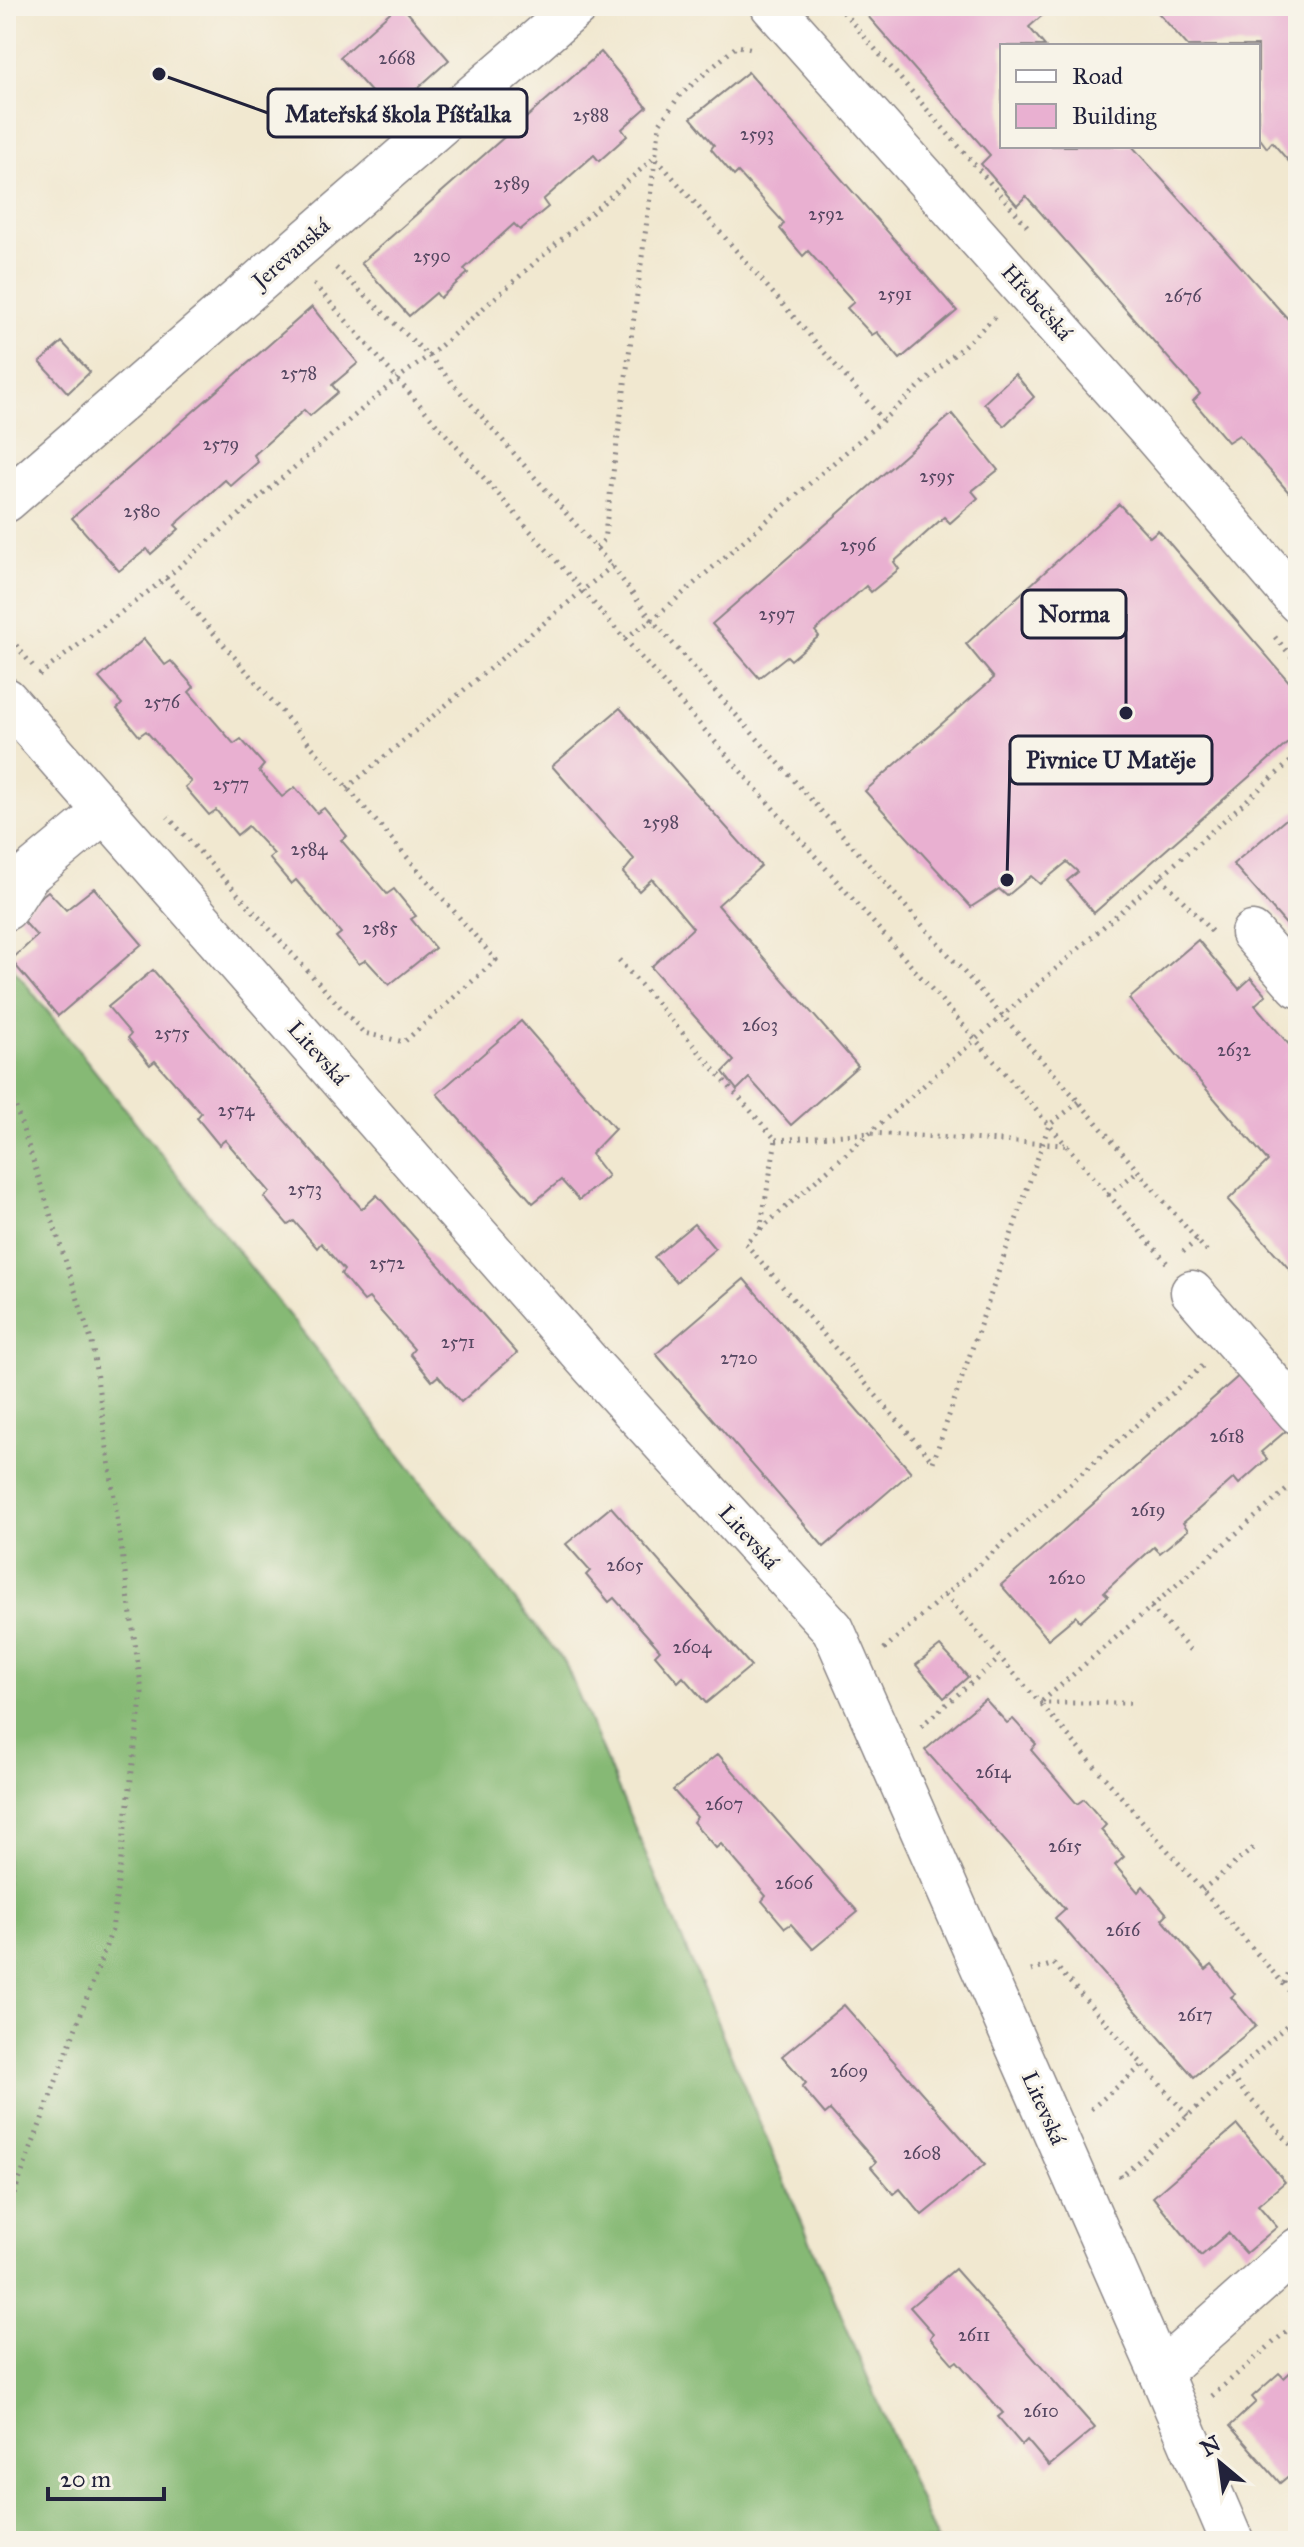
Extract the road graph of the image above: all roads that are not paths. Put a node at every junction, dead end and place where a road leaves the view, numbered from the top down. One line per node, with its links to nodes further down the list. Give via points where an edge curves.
1 (577, 6): 3 (street, Jerevanská)
2 (782, 18): 4 (street, Hřebečská)
3 (6, 501)
4 (1298, 602)
5 (6, 700): 6 (street, Litevská)
6 (104, 812): 7 (street, via 28,875); 13 (street, Litevská, via 594,1368 833,1629)
7 (6, 909)
8 (1252, 933): 9 (street)
9 (1298, 986)
10 (1205, 1278): 11 (street)
11 (1298, 1413)
12 (1298, 2249): 13 (street)
13 (1160, 2372): 14 (street, Litevská)
14 (1232, 2541)

